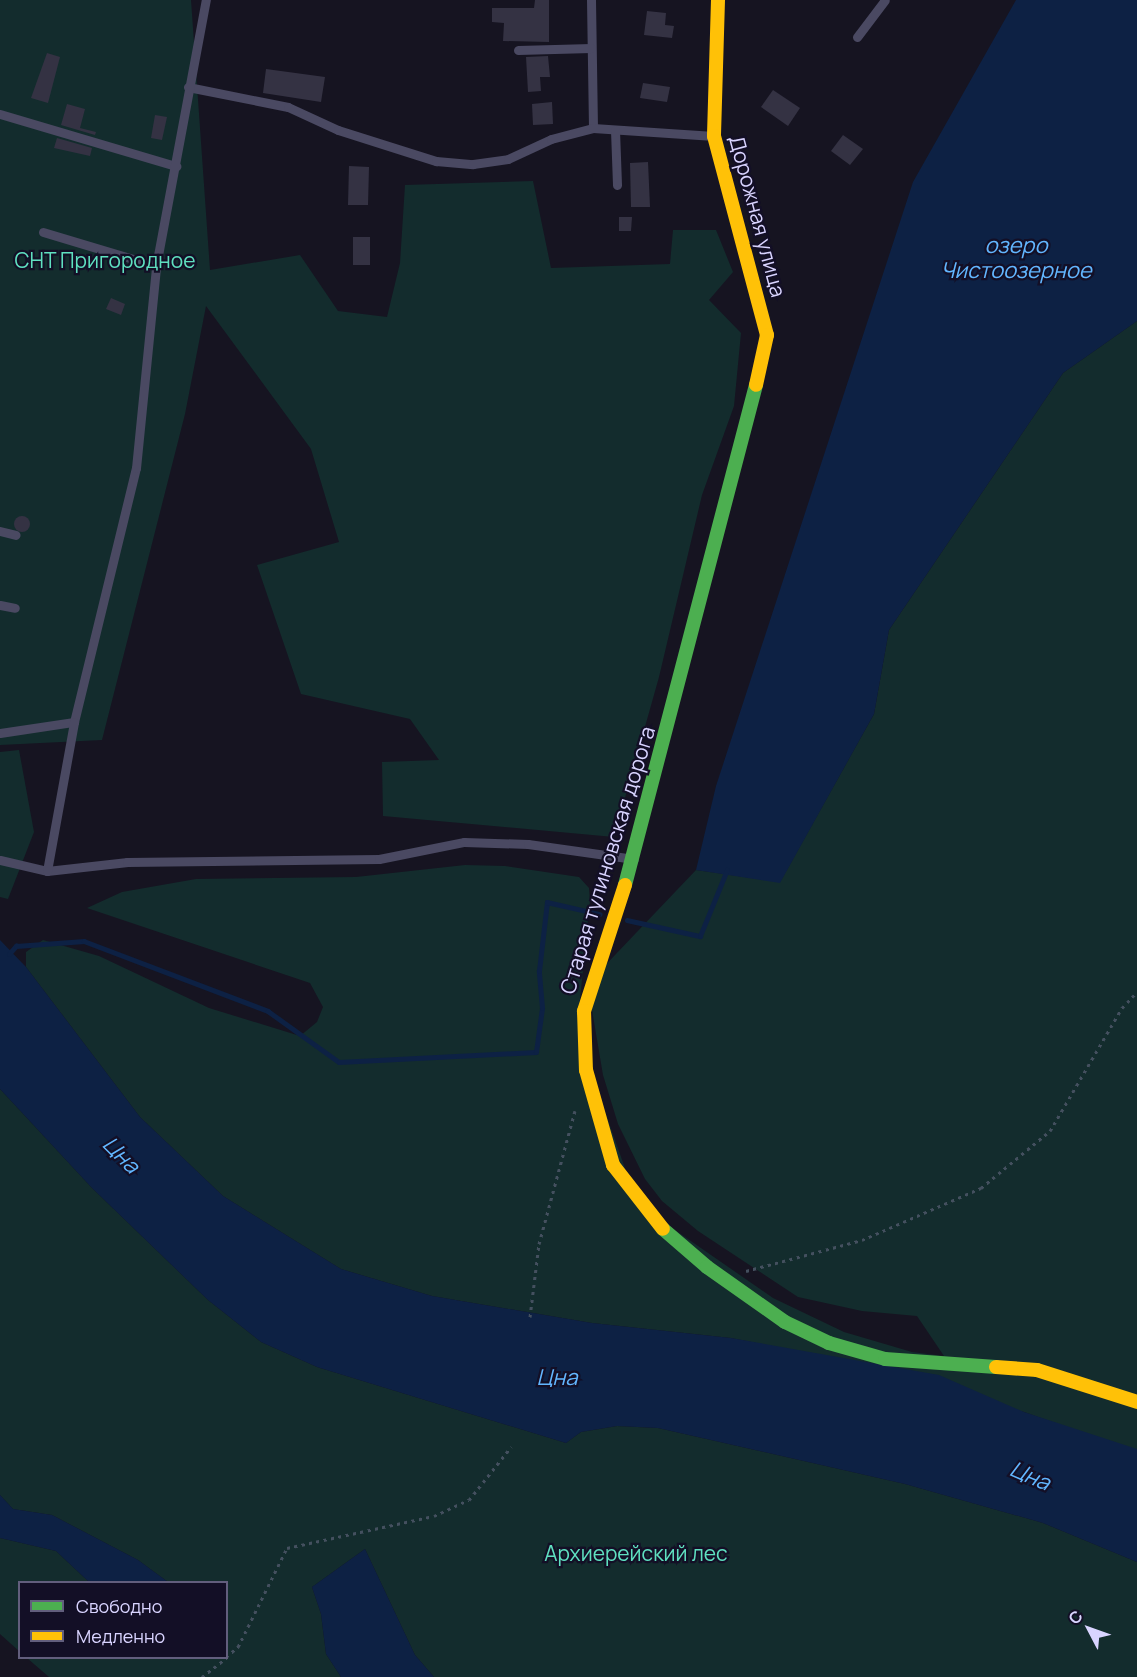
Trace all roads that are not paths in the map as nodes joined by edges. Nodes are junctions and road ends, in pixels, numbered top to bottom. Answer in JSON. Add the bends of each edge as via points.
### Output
{"nodes":[{"id":1,"x":206,"y":0,"type":"edge"},
{"id":2,"x":591,"y":0,"type":"edge"},
{"id":3,"x":718,"y":0,"type":"edge"},
{"id":4,"x":885,"y":0,"type":"edge"},
{"id":5,"x":857,"y":37,"type":"dead end"},
{"id":6,"x":591,"y":48,"type":"junction"},
{"id":7,"x":518,"y":50,"type":"dead end"},
{"id":8,"x":188,"y":87,"type":"junction"},
{"id":9,"x":0,"y":114,"type":"edge"},
{"id":10,"x":593,"y":128,"type":"junction"},
{"id":11,"x":615,"y":130,"type":"junction"},
{"id":12,"x":714,"y":136,"type":"junction"},
{"id":13,"x":176,"y":166,"type":"junction"},
{"id":14,"x":617,"y":185,"type":"dead end"},
{"id":15,"x":43,"y":232,"type":"dead end"},
{"id":16,"x":156,"y":266,"type":"junction"},
{"id":17,"x":767,"y":335,"type":"joint"},
{"id":18,"x":0,"y":531,"type":"edge"},
{"id":19,"x":15,"y":535,"type":"dead end"},
{"id":20,"x":0,"y":604,"type":"edge"},
{"id":21,"x":15,"y":608,"type":"dead end"},
{"id":22,"x":74,"y":722,"type":"junction"},
{"id":23,"x":0,"y":732,"type":"edge"},
{"id":24,"x":634,"y":859,"type":"junction"},
{"id":25,"x":0,"y":860,"type":"edge"},
{"id":26,"x":47,"y":871,"type":"junction"},
{"id":27,"x":1137,"y":1402,"type":"edge"}],
"edges":[{"from":1,"to":8,"type":"lane"},
{"from":2,"to":6,"type":"lane"},
{"from":3,"to":12,"type":"street","name":"Дорожная улица"},
{"from":4,"to":5,"type":"lane"},
{"from":6,"to":7,"type":"lane"},
{"from":6,"to":10,"type":"lane"},
{"from":8,"to":10,"type":"lane","via":[[288,107],[338,130],[436,161],[473,164],[508,159],[551,139]]},
{"from":8,"to":13,"type":"lane"},
{"from":9,"to":13,"type":"lane"},
{"from":10,"to":11,"type":"lane"},
{"from":11,"to":12,"type":"lane"},
{"from":11,"to":14,"type":"lane"},
{"from":12,"to":17,"type":"street","name":"Дорожная улица"},
{"from":13,"to":16,"type":"lane"},
{"from":15,"to":16,"type":"lane"},
{"from":16,"to":22,"type":"lane","via":[[136,468]]},
{"from":17,"to":24,"type":"street","name":"Старая тулиновская дорога","via":[[744,439]]},
{"from":18,"to":19,"type":"lane"},
{"from":20,"to":21,"type":"lane"},
{"from":22,"to":23,"type":"lane"},
{"from":22,"to":26,"type":"lane"},
{"from":24,"to":26,"type":"lane","via":[[528,844],[464,842],[379,859],[127,862]]},
{"from":24,"to":27,"type":"street","name":"Старая тулиновская дорога","via":[[584,1011],[586,1070],[613,1165],[658,1225],[721,1277],[785,1322],[829,1343],[885,1359],[1037,1370]]},
{"from":25,"to":26,"type":"lane"}]}
